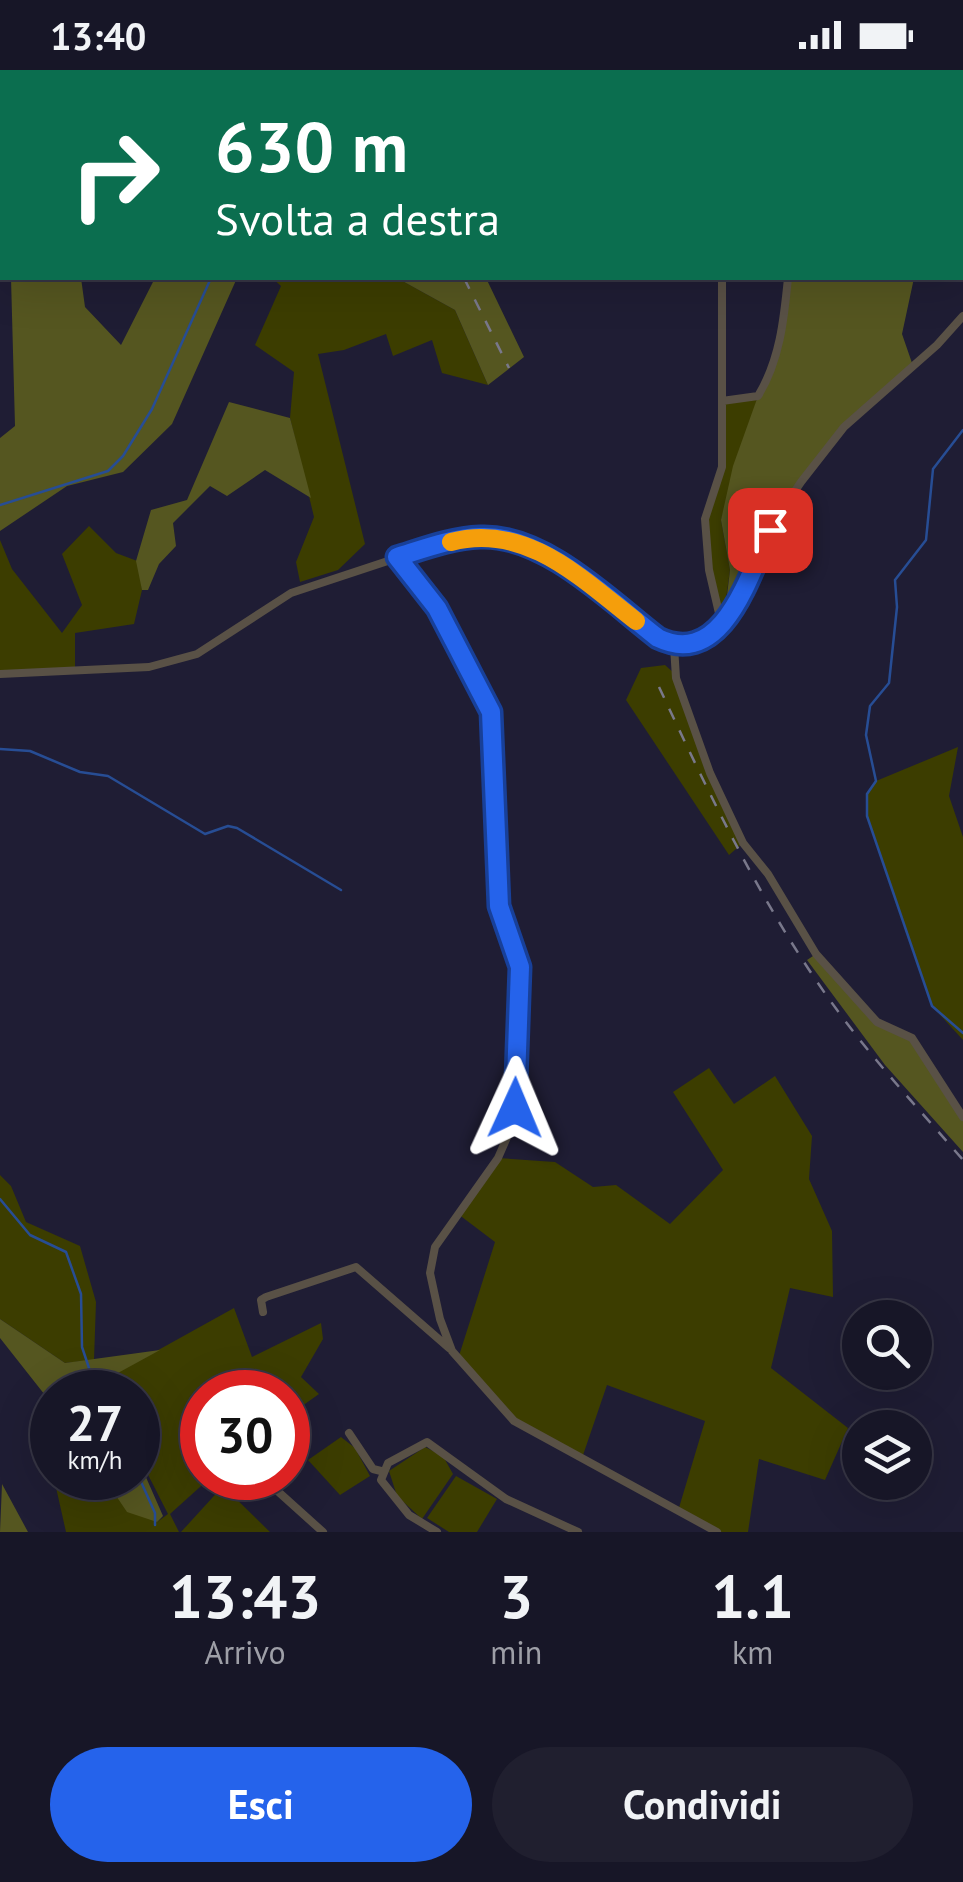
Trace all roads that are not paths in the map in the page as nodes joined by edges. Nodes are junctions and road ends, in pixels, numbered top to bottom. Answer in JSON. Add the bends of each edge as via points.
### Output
{"nodes":[{"id":1,"x":722,"y":280,"type":"edge"},
{"id":2,"x":788,"y":280,"type":"edge"},
{"id":3,"x":963,"y":316,"type":"edge"},
{"id":4,"x":722,"y":401,"type":"junction"},
{"id":5,"x":397,"y":557,"type":"junction"},
{"id":6,"x":722,"y":626,"type":"junction"},
{"id":7,"x":674,"y":646,"type":"junction"},
{"id":8,"x":0,"y":674,"type":"edge"},
{"id":9,"x":963,"y":1117,"type":"edge"},
{"id":10,"x":262,"y":1312,"type":"dead end"},
{"id":11,"x":452,"y":1351,"type":"junction"},
{"id":12,"x":349,"y":1433,"type":"dead end"},
{"id":13,"x":381,"y":1471,"type":"junction"},
{"id":14,"x":287,"y":1500,"type":"edge"},
{"id":15,"x":322,"y":1532,"type":"edge"},
{"id":16,"x":437,"y":1532,"type":"edge"},
{"id":17,"x":578,"y":1532,"type":"edge"},
{"id":18,"x":717,"y":1532,"type":"edge"}],
"edges":[{"from":1,"to":4,"type":"street"},
{"from":2,"to":4,"type":"street","via":[[769,377],[758,396]]},
{"from":3,"to":6,"type":"street","via":[[844,427],[801,482]]},
{"from":4,"to":6,"type":"street","via":[[722,468],[705,519]]},
{"from":5,"to":7,"type":"street","via":[[470,538],[514,541],[549,554]]},
{"from":5,"to":8,"type":"street","via":[[291,594],[197,654],[149,667]]},
{"from":5,"to":11,"type":"street","via":[[437,608],[491,712],[499,906],[520,967],[512,1126],[431,1260]]},
{"from":6,"to":7,"type":"street","via":[[695,646]]},
{"from":7,"to":9,"type":"street","via":[[676,678],[743,843],[816,954],[877,1022],[912,1038]]},
{"from":10,"to":11,"type":"street","via":[[266,1296],[356,1267]]},
{"from":11,"to":18,"type":"street","via":[[514,1421]]},
{"from":12,"to":13,"type":"street"},
{"from":13,"to":16,"type":"street","via":[[392,1499]]},
{"from":13,"to":17,"type":"street","via":[[417,1444],[434,1444],[506,1499]]},
{"from":14,"to":15,"type":"street"}]}
